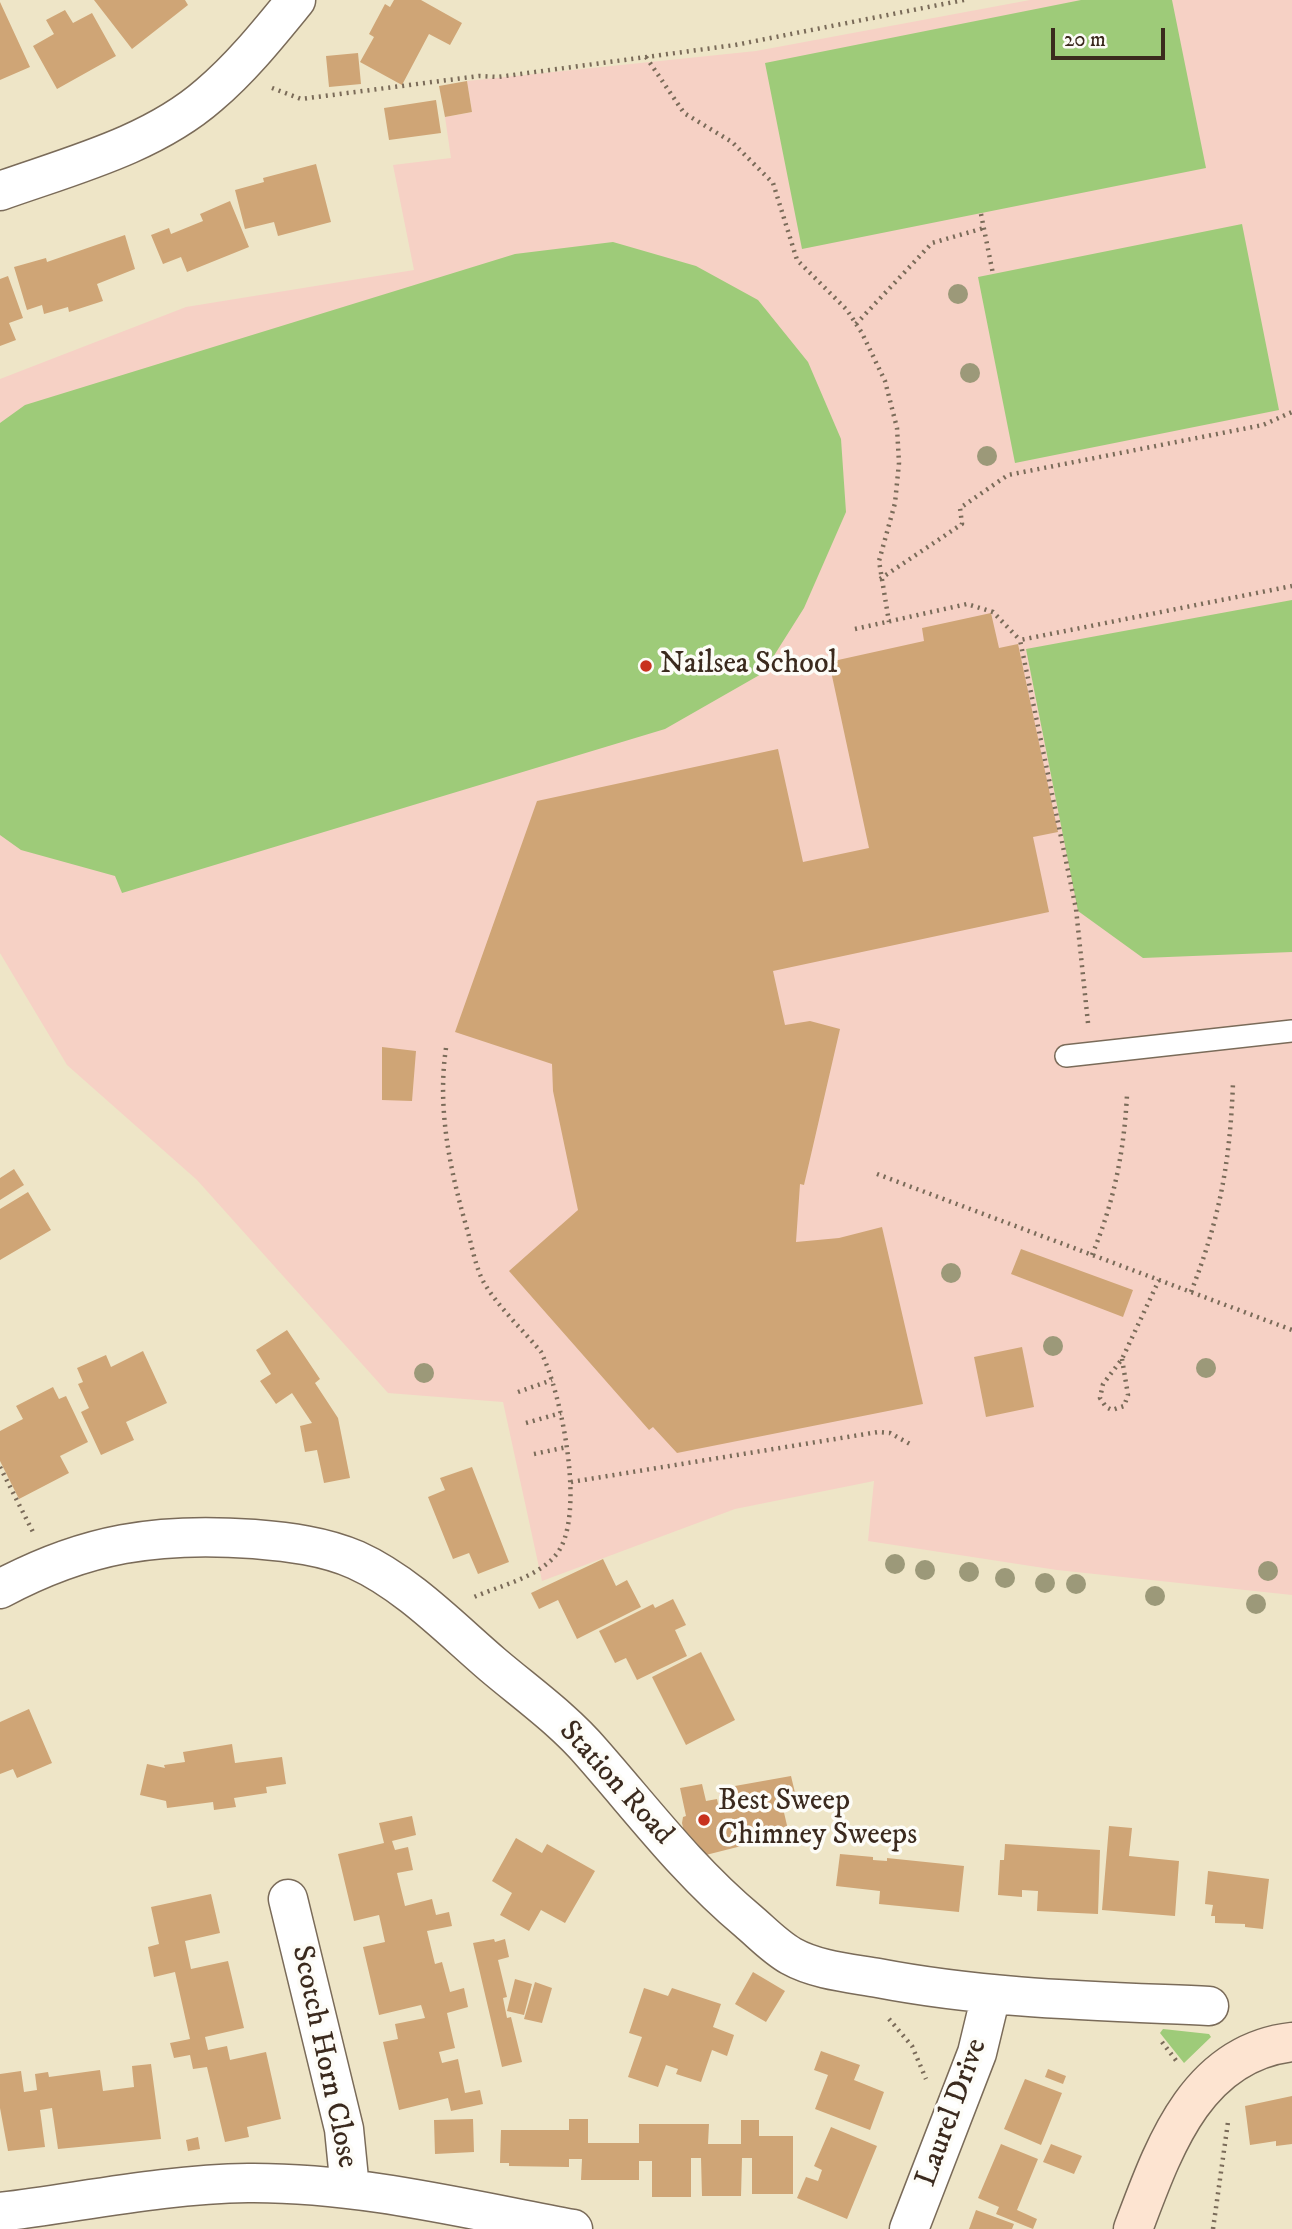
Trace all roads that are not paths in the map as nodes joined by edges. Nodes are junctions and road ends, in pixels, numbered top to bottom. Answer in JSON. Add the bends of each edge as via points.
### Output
{"nodes":[{"id":1,"x":296,"y":0,"type":"edge"},
{"id":2,"x":0,"y":191,"type":"edge"},
{"id":3,"x":1292,"y":1031,"type":"edge"},
{"id":4,"x":1066,"y":1056,"type":"dead end"},
{"id":5,"x":0,"y":1589,"type":"edge"},
{"id":6,"x":283,"y":1919,"type":"dead end"},
{"id":7,"x":991,"y":1995,"type":"junction"},
{"id":8,"x":1209,"y":2006,"type":"dead end"},
{"id":9,"x":1292,"y":2042,"type":"edge"},
{"id":10,"x":349,"y":2189,"type":"junction"},
{"id":11,"x":0,"y":2212,"type":"edge"},
{"id":12,"x":573,"y":2229,"type":"edge"},
{"id":13,"x":909,"y":2229,"type":"edge"},
{"id":14,"x":1133,"y":2229,"type":"edge"}],
"edges":[{"from":1,"to":2,"type":"street","via":[[232,73],[191,109],[90,159]]},
{"from":3,"to":4,"type":"lane"},
{"from":5,"to":7,"type":"street","name":"Station Road","via":[[50,1563],[156,1537],[272,1540],[317,1547],[357,1561],[433,1614],[575,1735],[673,1849],[785,1953],[839,1971]]},
{"from":6,"to":10,"type":"street","name":"Scotch Horn Close","via":[[344,2129]]},
{"from":7,"to":8,"type":"street","name":"Station Road"},
{"from":7,"to":13,"type":"street","name":"Laurel Drive","via":[[977,2053]]},
{"from":9,"to":14,"type":"street","via":[[1253,2051],[1214,2078],[1171,2137]]},
{"from":10,"to":11,"type":"street","via":[[272,2183],[215,2185]]},
{"from":10,"to":12,"type":"street"}]}
